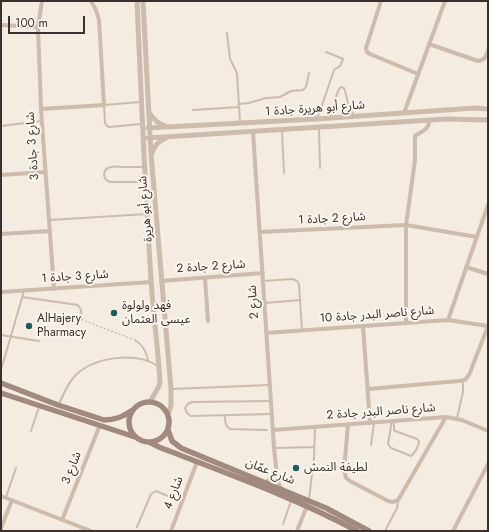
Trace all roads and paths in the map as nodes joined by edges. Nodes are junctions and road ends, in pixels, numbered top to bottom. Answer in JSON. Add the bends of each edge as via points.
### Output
{"nodes":[{"id":1,"x":42,"y":1,"type":"edge"},
{"id":2,"x":91,"y":1,"type":"edge"},
{"id":3,"x":137,"y":1,"type":"edge"},
{"id":4,"x":144,"y":1,"type":"edge"},
{"id":5,"x":382,"y":1,"type":"edge"},
{"id":6,"x":445,"y":1,"type":"edge"},
{"id":7,"x":1,"y":25,"type":"edge"},
{"id":8,"x":38,"y":27,"type":"junction"},
{"id":9,"x":227,"y":33,"type":"dead end"},
{"id":10,"x":429,"y":44,"type":"junction"},
{"id":11,"x":488,"y":50,"type":"edge"},
{"id":12,"x":326,"y":52,"type":"dead end"},
{"id":13,"x":309,"y":73,"type":"dead end"},
{"id":14,"x":418,"y":74,"type":"junction"},
{"id":15,"x":141,"y":102,"type":"junction"},
{"id":16,"x":104,"y":105,"type":"junction"},
{"id":17,"x":239,"y":105,"type":"junction"},
{"id":18,"x":41,"y":109,"type":"junction"},
{"id":19,"x":193,"y":110,"type":"dead end"},
{"id":20,"x":488,"y":110,"type":"edge"},
{"id":21,"x":149,"y":112,"type":"junction"},
{"id":22,"x":404,"y":113,"type":"junction"},
{"id":23,"x":354,"y":116,"type":"junction"},
{"id":24,"x":328,"y":118,"type":"junction"},
{"id":25,"x":316,"y":119,"type":"junction"},
{"id":26,"x":429,"y":120,"type":"junction"},
{"id":27,"x":488,"y":120,"type":"edge"},
{"id":28,"x":42,"y":121,"type":"junction"},
{"id":29,"x":240,"y":124,"type":"junction"},
{"id":30,"x":1,"y":126,"type":"edge"},
{"id":31,"x":142,"y":126,"type":"junction"},
{"id":32,"x":319,"y":127,"type":"junction"},
{"id":33,"x":150,"y":128,"type":"junction"},
{"id":34,"x":170,"y":128,"type":"junction"},
{"id":35,"x":282,"y":130,"type":"junction"},
{"id":36,"x":253,"y":132,"type":"junction"},
{"id":37,"x":168,"y":137,"type":"junction"},
{"id":38,"x":143,"y":138,"type":"junction"},
{"id":39,"x":150,"y":138,"type":"junction"},
{"id":40,"x":151,"y":154,"type":"junction"},
{"id":41,"x":145,"y":167,"type":"junction"},
{"id":42,"x":320,"y":168,"type":"dead end"},
{"id":43,"x":45,"y":172,"type":"junction"},
{"id":44,"x":284,"y":173,"type":"dead end"},
{"id":45,"x":1,"y":175,"type":"edge"},
{"id":46,"x":145,"y":182,"type":"junction"},
{"id":47,"x":488,"y":205,"type":"edge"},
{"id":48,"x":147,"y":214,"type":"junction"},
{"id":49,"x":48,"y":220,"type":"junction"},
{"id":50,"x":406,"y":225,"type":"junction"},
{"id":51,"x":50,"y":231,"type":"junction"},
{"id":52,"x":260,"y":232,"type":"junction"},
{"id":53,"x":1,"y":234,"type":"edge"},
{"id":54,"x":477,"y":237,"type":"junction"},
{"id":55,"x":466,"y":267,"type":"junction"},
{"id":56,"x":263,"y":273,"type":"junction"},
{"id":57,"x":488,"y":274,"type":"edge"},
{"id":58,"x":205,"y":278,"type":"junction"},
{"id":59,"x":263,"y":280,"type":"junction"},
{"id":60,"x":161,"y":281,"type":"junction"},
{"id":61,"x":151,"y":282,"type":"junction"},
{"id":62,"x":54,"y":289,"type":"junction"},
{"id":63,"x":24,"y":291,"type":"junction"},
{"id":64,"x":1,"y":292,"type":"edge"},
{"id":65,"x":22,"y":297,"type":"junction"},
{"id":66,"x":300,"y":300,"type":"junction"},
{"id":67,"x":264,"y":303,"type":"junction"},
{"id":68,"x":82,"y":320,"type":"joint"},
{"id":69,"x":208,"y":320,"type":"dead end"},
{"id":70,"x":448,"y":320,"type":"junction"},
{"id":71,"x":406,"y":323,"type":"junction"},
{"id":72,"x":1,"y":325,"type":"edge"},
{"id":73,"x":363,"y":326,"type":"junction"},
{"id":74,"x":488,"y":326,"type":"edge"},
{"id":75,"x":302,"y":330,"type":"junction"},
{"id":76,"x":266,"y":333,"type":"junction"},
{"id":77,"x":1,"y":334,"type":"edge"},
{"id":78,"x":11,"y":336,"type":"junction"},
{"id":79,"x":135,"y":340,"type":"joint"},
{"id":80,"x":39,"y":341,"type":"dead end"},
{"id":81,"x":148,"y":361,"type":"junction"},
{"id":82,"x":159,"y":367,"type":"junction"},
{"id":83,"x":1,"y":370,"type":"edge"},
{"id":84,"x":463,"y":380,"type":"junction"},
{"id":85,"x":1,"y":383,"type":"edge"},
{"id":86,"x":270,"y":385,"type":"junction"},
{"id":87,"x":171,"y":389,"type":"junction"},
{"id":88,"x":368,"y":389,"type":"junction"},
{"id":89,"x":1,"y":394,"type":"edge"},
{"id":90,"x":271,"y":401,"type":"junction"},
{"id":91,"x":150,"y":402,"type":"junction"},
{"id":92,"x":40,"y":405,"type":"junction"},
{"id":93,"x":58,"y":405,"type":"junction"},
{"id":94,"x":132,"y":412,"type":"junction"},
{"id":95,"x":168,"y":414,"type":"junction"},
{"id":96,"x":272,"y":414,"type":"junction"},
{"id":97,"x":225,"y":416,"type":"junction"},
{"id":98,"x":446,"y":418,"type":"junction"},
{"id":99,"x":457,"y":418,"type":"junction"},
{"id":100,"x":393,"y":421,"type":"junction"},
{"id":101,"x":372,"y":423,"type":"junction"},
{"id":102,"x":348,"y":424,"type":"junction"},
{"id":103,"x":100,"y":425,"type":"junction"},
{"id":104,"x":315,"y":427,"type":"junction"},
{"id":105,"x":168,"y":430,"type":"junction"},
{"id":106,"x":268,"y":430,"type":"dead end"},
{"id":107,"x":273,"y":430,"type":"junction"},
{"id":108,"x":31,"y":431,"type":"dead end"},
{"id":109,"x":488,"y":431,"type":"edge"},
{"id":110,"x":135,"y":437,"type":"junction"},
{"id":111,"x":149,"y":442,"type":"junction"},
{"id":112,"x":371,"y":446,"type":"dead end"},
{"id":113,"x":314,"y":447,"type":"junction"},
{"id":114,"x":274,"y":448,"type":"junction"},
{"id":115,"x":197,"y":462,"type":"junction"},
{"id":116,"x":488,"y":464,"type":"edge"},
{"id":117,"x":16,"y":468,"type":"dead end"},
{"id":118,"x":276,"y":471,"type":"junction"},
{"id":119,"x":266,"y":482,"type":"junction"},
{"id":120,"x":280,"y":488,"type":"junction"},
{"id":121,"x":3,"y":497,"type":"edge"},
{"id":122,"x":292,"y":499,"type":"junction"},
{"id":123,"x":12,"y":500,"type":"junction"},
{"id":124,"x":398,"y":500,"type":"junction"},
{"id":125,"x":182,"y":502,"type":"junction"},
{"id":126,"x":308,"y":503,"type":"junction"},
{"id":127,"x":62,"y":520,"type":"junction"},
{"id":128,"x":283,"y":524,"type":"dead end"},
{"id":129,"x":137,"y":527,"type":"dead end"},
{"id":130,"x":1,"y":528,"type":"edge"},
{"id":131,"x":91,"y":531,"type":"edge"},
{"id":132,"x":171,"y":531,"type":"edge"},
{"id":133,"x":297,"y":531,"type":"edge"},
{"id":134,"x":356,"y":531,"type":"edge"},
{"id":135,"x":369,"y":531,"type":"edge"},
{"id":136,"x":385,"y":531,"type":"edge"},
{"id":137,"x":453,"y":531,"type":"edge"}],
"edges":[{"from":1,"to":8,"type":"street","name":"شارع 3 جادة 3"},
{"from":2,"to":16,"type":"street","via":[[99,20]]},
{"from":3,"to":15,"type":"street","name":"شارع أبو هريرة"},
{"from":4,"to":21,"type":"street","name":"شارع أبو هريرة"},
{"from":5,"to":14,"type":"street","via":[[366,48],[367,52]]},
{"from":6,"to":10,"type":"street"},
{"from":7,"to":8,"type":"street"},
{"from":8,"to":18,"type":"street","name":"شارع 3 جادة 3"},
{"from":9,"to":17,"type":"lane","via":[[230,59],[236,73]]},
{"from":10,"to":11,"type":"street","via":[[478,61],[485,59]]},
{"from":10,"to":14,"type":"street"},
{"from":12,"to":25,"type":"lane","via":[[343,60],[334,70]]},
{"from":13,"to":17,"type":"lane","via":[[303,90],[291,90],[280,97]]},
{"from":14,"to":22,"type":"street"},
{"from":15,"to":16,"type":"lane"},
{"from":15,"to":31,"type":"street","name":"شارع أبو هريرة"},
{"from":16,"to":18,"type":"street"},
{"from":16,"to":31,"type":"lane","via":[[106,126]]},
{"from":17,"to":19,"type":"lane"},
{"from":17,"to":29,"type":"lane"},
{"from":18,"to":28,"type":"street","name":"شارع 3 جادة 3"},
{"from":20,"to":22,"type":"street","name":"شارع أبو هريرة جادة 1","via":[[475,108]]},
{"from":21,"to":33,"type":"street","name":"شارع أبو هريرة"},
{"from":21,"to":34,"type":"street","via":[[159,123]]},
{"from":22,"to":23,"type":"street","name":"شارع أبو هريرة جادة 1"},
{"from":23,"to":24,"type":"street","name":"شارع أبو هريرة جادة 1"},
{"from":23,"to":24,"type":"lane","via":[[347,104],[344,88],[341,87]]},
{"from":24,"to":25,"type":"street","name":"شارع أبو هريرة جادة 1"},
{"from":25,"to":29,"type":"street","name":"شارع أبو هريرة جادة 1"},
{"from":26,"to":27,"type":"street","name":"شارع أبو هريرة جادة 1"},
{"from":26,"to":32,"type":"street","name":"شارع أبو هريرة جادة 1"},
{"from":26,"to":50,"type":"street","via":[[427,128],[415,136],[415,160]]},
{"from":28,"to":30,"type":"lane"},
{"from":28,"to":43,"type":"street","name":"شارع 3 جادة 3"},
{"from":29,"to":34,"type":"street","name":"شارع أبو هريرة جادة 1"},
{"from":31,"to":33,"type":"street","name":"شارع أبو هريرة جادة 1"},
{"from":31,"to":38,"type":"street","name":"شارع أبو هريرة"},
{"from":32,"to":35,"type":"street","name":"شارع أبو هريرة جادة 1"},
{"from":32,"to":42,"type":"lane"},
{"from":33,"to":34,"type":"street","name":"شارع أبو هريرة جادة 1"},
{"from":33,"to":39,"type":"street","name":"شارع أبو هريرة"},
{"from":35,"to":36,"type":"street","name":"شارع أبو هريرة جادة 1"},
{"from":35,"to":44,"type":"lane"},
{"from":36,"to":37,"type":"street","name":"شارع أبو هريرة جادة 1"},
{"from":36,"to":52,"type":"street","name":"شارع 2"},
{"from":37,"to":39,"type":"street","name":"شارع أبو هريرة جادة 1"},
{"from":37,"to":40,"type":"street","via":[[156,145]]},
{"from":38,"to":39,"type":"street","name":"شارع أبو هريرة جادة 1"},
{"from":38,"to":41,"type":"street","name":"شارع أبو هريرة"},
{"from":39,"to":40,"type":"street","name":"شارع أبو هريرة"},
{"from":40,"to":60,"type":"street","name":"شارع أبو هريرة"},
{"from":41,"to":46,"type":"street","name":"شارع أبو هريرة"},
{"from":41,"to":46,"type":"lane","via":[[111,167],[104,173],[105,180],[110,182]]},
{"from":43,"to":45,"type":"street"},
{"from":43,"to":49,"type":"street","name":"شارع 3 جادة 3"},
{"from":46,"to":48,"type":"street","name":"شارع أبو هريرة"},
{"from":47,"to":54,"type":"street"},
{"from":48,"to":49,"type":"lane"},
{"from":48,"to":61,"type":"street","name":"شارع أبو هريرة"},
{"from":49,"to":51,"type":"street","name":"شارع 3 جادة 3"},
{"from":50,"to":52,"type":"street","name":"شارع 2 جادة 1"},
{"from":50,"to":54,"type":"street","name":"شارع 2 جادة 1"},
{"from":50,"to":71,"type":"street"},
{"from":51,"to":53,"type":"street"},
{"from":51,"to":62,"type":"street","name":"شارع 3 جادة 3"},
{"from":52,"to":56,"type":"street","name":"شارع 2"},
{"from":54,"to":55,"type":"street"},
{"from":55,"to":57,"type":"street"},
{"from":55,"to":70,"type":"street"},
{"from":56,"to":58,"type":"street","name":"شارع 2 جادة 2"},
{"from":56,"to":59,"type":"street","name":"شارع 2"},
{"from":58,"to":60,"type":"street","name":"شارع 2 جادة 2"},
{"from":58,"to":69,"type":"street"},
{"from":59,"to":66,"type":"lane","via":[[296,280],[299,284]]},
{"from":59,"to":67,"type":"street","name":"شارع 2"},
{"from":60,"to":87,"type":"street","name":"شارع أبو هريرة"},
{"from":61,"to":62,"type":"street","name":"شارع 3 جادة 1"},
{"from":61,"to":82,"type":"street","name":"شارع أبو هريرة"},
{"from":62,"to":63,"type":"street","name":"شارع 3 جادة 1"},
{"from":63,"to":64,"type":"street","name":"شارع 3 جادة 1"},
{"from":63,"to":65,"type":"lane"},
{"from":65,"to":68,"type":"lane","via":[[78,305]]},
{"from":65,"to":78,"type":"lane"},
{"from":66,"to":67,"type":"lane"},
{"from":66,"to":75,"type":"lane"},
{"from":67,"to":76,"type":"street","name":"شارع 2"},
{"from":68,"to":79,"type":"path"},
{"from":70,"to":71,"type":"street","name":"شارع ناصر البدر جادة 10"},
{"from":70,"to":74,"type":"street","name":"شارع ناصر البدر جادة 10"},
{"from":71,"to":73,"type":"street","name":"شارع ناصر البدر جادة 10"},
{"from":72,"to":77,"type":"lane"},
{"from":73,"to":75,"type":"street","name":"شارع ناصر البدر جادة 10"},
{"from":73,"to":88,"type":"street"},
{"from":74,"to":84,"type":"street","via":[[469,374]]},
{"from":75,"to":76,"type":"street","name":"شارع ناصر البدر جادة 10"},
{"from":76,"to":86,"type":"street","name":"شارع 2"},
{"from":77,"to":78,"type":"lane"},
{"from":78,"to":80,"type":"lane"},
{"from":78,"to":83,"type":"lane"},
{"from":79,"to":81,"type":"lane","via":[[144,349]]},
{"from":81,"to":82,"type":"lane"},
{"from":81,"to":93,"type":"lane","via":[[120,358],[98,362],[73,378]]},
{"from":82,"to":91,"type":"street","name":"شارع أبو هريرة","via":[[159,386]]},
{"from":84,"to":88,"type":"street"},
{"from":84,"to":99,"type":"lane"},
{"from":85,"to":93,"type":"main road"},
{"from":86,"to":87,"type":"lane"},
{"from":86,"to":90,"type":"street","name":"شارع 2"},
{"from":87,"to":95,"type":"street","name":"شارع أبو هريرة","via":[[171,406]]},
{"from":88,"to":101,"type":"street"},
{"from":89,"to":92,"type":"main road"},
{"from":90,"to":96,"type":"street","name":"شارع 2"},
{"from":90,"to":97,"type":"lane","via":[[192,402],[185,408],[191,416]]},
{"from":91,"to":94,"type":"main road","via":[[138,405]]},
{"from":91,"to":95,"type":"main road","via":[[159,404]]},
{"from":92,"to":103,"type":"main road"},
{"from":92,"to":108,"type":"lane"},
{"from":93,"to":94,"type":"main road","via":[[104,420],[120,418]]},
{"from":94,"to":110,"type":"main road","via":[[129,425]]},
{"from":95,"to":105,"type":"main road"},
{"from":96,"to":97,"type":"lane"},
{"from":96,"to":107,"type":"street","name":"شارع 2"},
{"from":97,"to":106,"type":"lane","via":[[225,424],[230,429]]},
{"from":98,"to":99,"type":"street","name":"شارع ناصر البدر جادة 2"},
{"from":98,"to":100,"type":"street","name":"شارع ناصر البدر جادة 2"},
{"from":98,"to":124,"type":"street"},
{"from":99,"to":109,"type":"street","name":"شارع ناصر البدر جادة 2"},
{"from":100,"to":100,"type":"lane","via":[[389,446],[411,456],[419,441],[395,431]]},
{"from":100,"to":101,"type":"street","name":"شارع ناصر البدر جادة 2"},
{"from":101,"to":102,"type":"street","name":"شارع ناصر البدر جادة 2"},
{"from":101,"to":112,"type":"lane"},
{"from":102,"to":104,"type":"street","name":"شارع ناصر البدر جادة 2"},
{"from":102,"to":124,"type":"street","via":[[344,470],[346,478],[388,501]]},
{"from":103,"to":110,"type":"main road"},
{"from":103,"to":127,"type":"street","name":"شارع 3"},
{"from":104,"to":107,"type":"street","name":"شارع ناصر البدر جادة 2"},
{"from":104,"to":113,"type":"lane"},
{"from":105,"to":111,"type":"main road","via":[[158,440]]},
{"from":105,"to":119,"type":"main road","name":"شارع عمّان","via":[[172,441],[181,448]]},
{"from":107,"to":114,"type":"street","name":"شارع 2"},
{"from":110,"to":111,"type":"main road"},
{"from":111,"to":115,"type":"main road","name":"شارع عمّان"},
{"from":113,"to":114,"type":"lane"},
{"from":113,"to":126,"type":"lane"},
{"from":114,"to":118,"type":"street","name":"شارع 2"},
{"from":115,"to":122,"type":"main road","name":"شارع عمّان"},
{"from":115,"to":125,"type":"street","name":"شارع 4"},
{"from":116,"to":137,"type":"street"},
{"from":117,"to":121,"type":"lane"},
{"from":118,"to":119,"type":"street"},
{"from":118,"to":120,"type":"street","name":"شارع 2"},
{"from":119,"to":120,"type":"main road","name":"شارع عمّان"},
{"from":120,"to":126,"type":"main road","name":"شارع عمّان"},
{"from":121,"to":123,"type":"street"},
{"from":122,"to":126,"type":"main road","name":"شارع عمّان"},
{"from":122,"to":128,"type":"lane"},
{"from":123,"to":127,"type":"street"},
{"from":123,"to":130,"type":"street"},
{"from":124,"to":136,"type":"lane","via":[[397,508]]},
{"from":125,"to":129,"type":"lane","via":[[153,492]]},
{"from":125,"to":132,"type":"street","name":"شارع 4"},
{"from":126,"to":133,"type":"street"},
{"from":126,"to":134,"type":"main road","name":"شارع عمّان"},
{"from":126,"to":135,"type":"main road","name":"شارع عمّان","via":[[326,508]]},
{"from":127,"to":131,"type":"street"}]}
